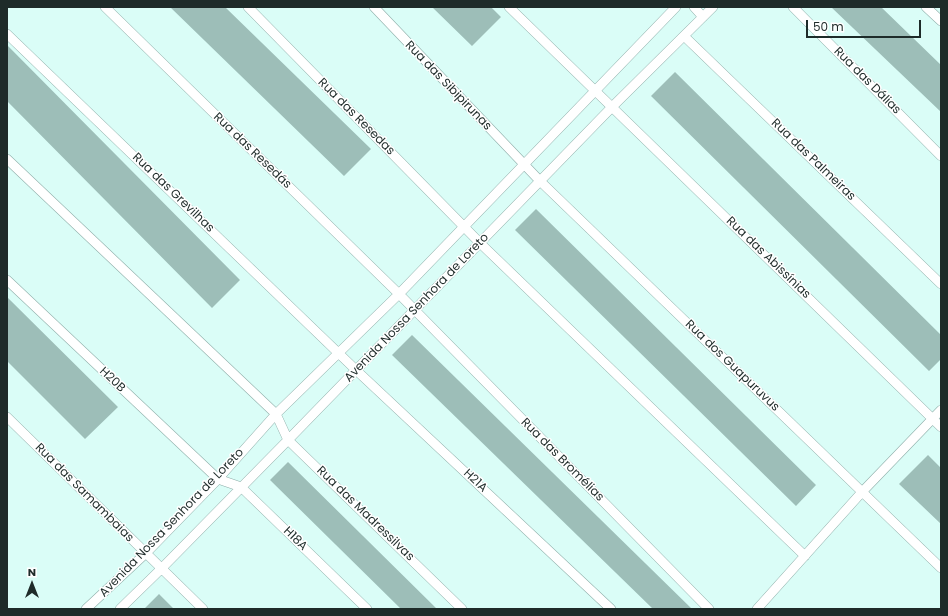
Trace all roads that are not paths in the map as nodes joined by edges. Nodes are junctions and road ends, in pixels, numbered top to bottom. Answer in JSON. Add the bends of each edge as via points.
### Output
{"nodes":[{"id":1,"x":105,"y":7,"type":"edge"},
{"id":2,"x":248,"y":7,"type":"edge"},
{"id":3,"x":374,"y":7,"type":"edge"},
{"id":4,"x":509,"y":7,"type":"edge"},
{"id":5,"x":676,"y":7,"type":"edge"},
{"id":6,"x":694,"y":7,"type":"edge"},
{"id":7,"x":713,"y":7,"type":"edge"},
{"id":8,"x":793,"y":7,"type":"edge"},
{"id":9,"x":926,"y":7,"type":"edge"},
{"id":10,"x":703,"y":17,"type":"junction"},
{"id":11,"x":941,"y":21,"type":"edge"},
{"id":12,"x":7,"y":34,"type":"edge"},
{"id":13,"x":684,"y":36,"type":"junction"},
{"id":14,"x":594,"y":90,"type":"junction"},
{"id":15,"x":612,"y":107,"type":"junction"},
{"id":16,"x":941,"y":156,"type":"edge"},
{"id":17,"x":7,"y":159,"type":"edge"},
{"id":18,"x":523,"y":164,"type":"junction"},
{"id":19,"x":540,"y":181,"type":"junction"},
{"id":20,"x":464,"y":227,"type":"junction"},
{"id":21,"x":480,"y":243,"type":"junction"},
{"id":22,"x":7,"y":280,"type":"edge"},
{"id":23,"x":941,"y":284,"type":"edge"},
{"id":24,"x":399,"y":294,"type":"junction"},
{"id":25,"x":415,"y":310,"type":"junction"},
{"id":26,"x":339,"y":352,"type":"junction"},
{"id":27,"x":356,"y":370,"type":"junction"},
{"id":28,"x":941,"y":410,"type":"edge"},
{"id":29,"x":276,"y":414,"type":"junction"},
{"id":30,"x":7,"y":417,"type":"edge"},
{"id":31,"x":932,"y":418,"type":"junction"},
{"id":32,"x":941,"y":427,"type":"edge"},
{"id":33,"x":288,"y":440,"type":"junction"},
{"id":34,"x":218,"y":479,"type":"junction"},
{"id":35,"x":241,"y":487,"type":"junction"},
{"id":36,"x":862,"y":492,"type":"junction"},
{"id":37,"x":146,"y":553,"type":"junction"},
{"id":38,"x":805,"y":556,"type":"junction"},
{"id":39,"x":941,"y":568,"type":"edge"},
{"id":40,"x":161,"y":569,"type":"junction"},
{"id":41,"x":86,"y":609,"type":"edge"},
{"id":42,"x":120,"y":609,"type":"edge"},
{"id":43,"x":203,"y":609,"type":"edge"},
{"id":44,"x":367,"y":609,"type":"edge"},
{"id":45,"x":462,"y":609,"type":"edge"},
{"id":46,"x":611,"y":609,"type":"edge"},
{"id":47,"x":709,"y":609,"type":"edge"},
{"id":48,"x":757,"y":609,"type":"edge"}],
"edges":[{"from":1,"to":24,"type":"lane","name":"Rua das Resedás"},
{"from":2,"to":20,"type":"lane","name":"Rua das Resedas"},
{"from":3,"to":18,"type":"lane","name":"Rua das Sibipirunas"},
{"from":4,"to":14,"type":"lane","name":"Rua das Abissínias"},
{"from":5,"to":14,"type":"lane","name":"Avenida Nossa Senhora de Loreto"},
{"from":6,"to":10,"type":"lane"},
{"from":7,"to":10,"type":"lane","name":"Avenida Nossa Senhora de Loreto"},
{"from":8,"to":16,"type":"lane","name":"Rua das Dálias"},
{"from":9,"to":11,"type":"lane"},
{"from":10,"to":13,"type":"lane","name":"Avenida Nossa Senhora de Loreto"},
{"from":12,"to":26,"type":"lane","name":"Rua das Grevilhas"},
{"from":13,"to":15,"type":"lane","name":"Avenida Nossa Senhora de Loreto"},
{"from":13,"to":23,"type":"lane","name":"Rua das Palmeiras"},
{"from":14,"to":15,"type":"lane","name":"Rua das Abissínias"},
{"from":14,"to":18,"type":"lane","name":"Avenida Nossa Senhora de Loreto"},
{"from":15,"to":19,"type":"lane","name":"Avenida Nossa Senhora de Loreto"},
{"from":15,"to":31,"type":"lane","name":"Rua das Abissínias"},
{"from":17,"to":29,"type":"lane"},
{"from":18,"to":19,"type":"lane","name":"Rua dos Guapuruvus"},
{"from":18,"to":20,"type":"lane","name":"Avenida Nossa Senhora de Loreto"},
{"from":19,"to":21,"type":"lane","name":"Avenida Nossa Senhora de Loreto"},
{"from":19,"to":36,"type":"lane","name":"Rua dos Guapuruvus"},
{"from":20,"to":21,"type":"lane","name":"Rua das Resedas"},
{"from":20,"to":24,"type":"lane","name":"Avenida Nossa Senhora de Loreto"},
{"from":21,"to":25,"type":"lane","name":"Avenida Nossa Senhora de Loreto"},
{"from":21,"to":38,"type":"lane","name":"Rua das Resedas"},
{"from":22,"to":34,"type":"lane","name":"H20B"},
{"from":24,"to":25,"type":"lane","name":"Rua das Resedás"},
{"from":24,"to":26,"type":"lane","name":"Avenida Nossa Senhora de Loreto"},
{"from":25,"to":27,"type":"lane","name":"Avenida Nossa Senhora de Loreto"},
{"from":25,"to":47,"type":"lane","name":"Rua das Bromélias"},
{"from":26,"to":27,"type":"lane","name":"H21A"},
{"from":26,"to":29,"type":"lane","name":"Avenida Nossa Senhora de Loreto"},
{"from":27,"to":33,"type":"lane","name":"Avenida Nossa Senhora de Loreto"},
{"from":27,"to":46,"type":"lane","name":"H21A"},
{"from":28,"to":31,"type":"lane"},
{"from":29,"to":33,"type":"lane","name":"Rua das Madressilvas"},
{"from":29,"to":34,"type":"lane","name":"Avenida Nossa Senhora de Loreto"},
{"from":30,"to":37,"type":"lane","name":"Rua das Samambaias"},
{"from":31,"to":32,"type":"lane","name":"Rua das Abissínias"},
{"from":31,"to":36,"type":"lane"},
{"from":33,"to":35,"type":"lane","name":"Avenida Nossa Senhora de Loreto"},
{"from":33,"to":45,"type":"lane","name":"Rua das Madressilvas"},
{"from":34,"to":35,"type":"lane","name":"H18A"},
{"from":34,"to":37,"type":"lane","name":"Avenida Nossa Senhora de Loreto"},
{"from":35,"to":40,"type":"lane","name":"Avenida Nossa Senhora de Loreto"},
{"from":35,"to":44,"type":"lane","name":"H18A"},
{"from":36,"to":38,"type":"lane"},
{"from":36,"to":39,"type":"lane","name":"Rua dos Guapuruvus"},
{"from":37,"to":40,"type":"lane","name":"Rua das Samambaias"},
{"from":37,"to":41,"type":"lane","name":"Avenida Nossa Senhora de Loreto"},
{"from":38,"to":48,"type":"lane"},
{"from":40,"to":42,"type":"lane","name":"Avenida Nossa Senhora de Loreto"},
{"from":40,"to":43,"type":"lane","name":"Rua das Samambaias"}]}
